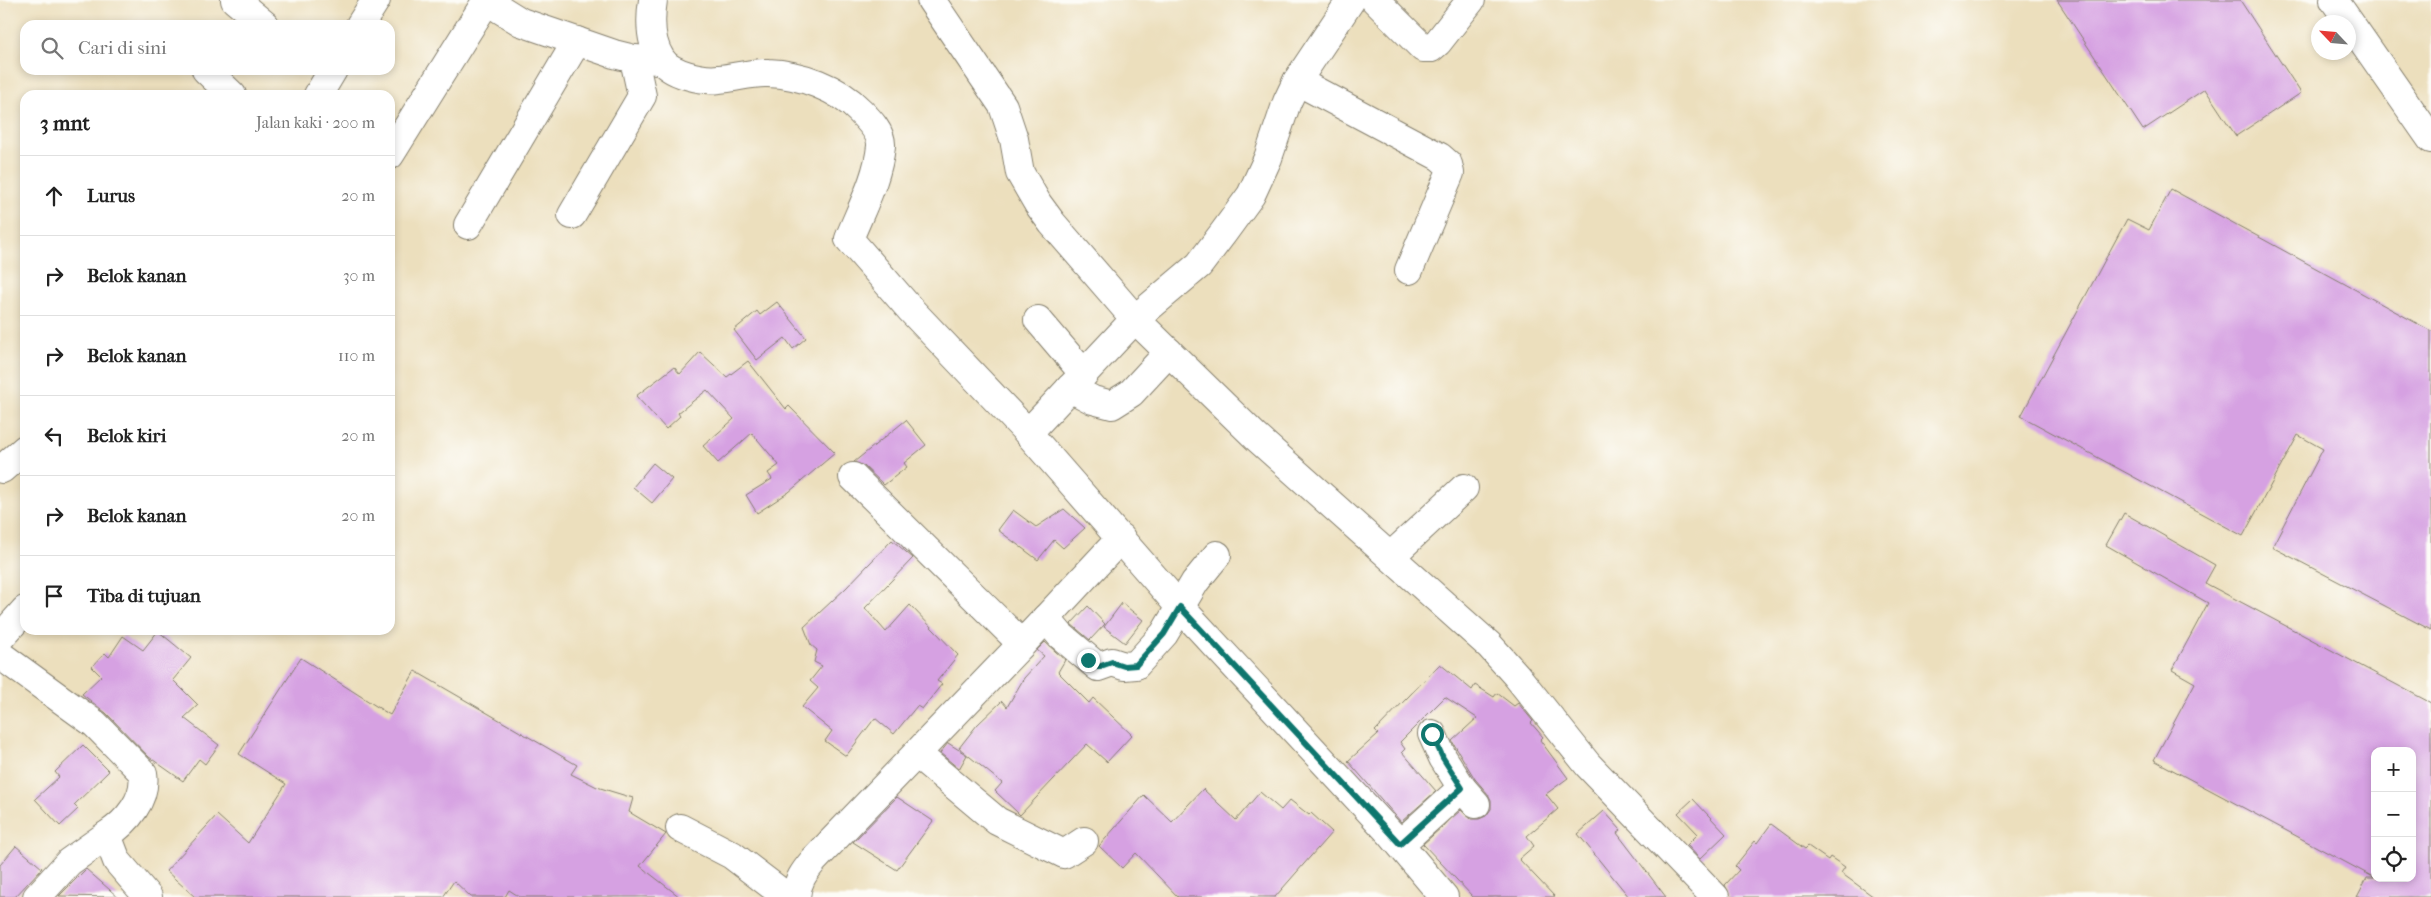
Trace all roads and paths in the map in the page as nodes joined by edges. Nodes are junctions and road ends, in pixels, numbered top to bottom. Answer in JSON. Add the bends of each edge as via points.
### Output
{"nodes":[{"id":1,"x":235,"y":0,"type":"edge"},
{"id":2,"x":376,"y":0,"type":"edge"},
{"id":3,"x":487,"y":0,"type":"edge"},
{"id":4,"x":492,"y":0,"type":"edge"},
{"id":5,"x":652,"y":0,"type":"edge"},
{"id":6,"x":931,"y":0,"type":"edge"},
{"id":7,"x":1350,"y":0,"type":"edge"},
{"id":8,"x":1375,"y":0,"type":"edge"},
{"id":9,"x":1472,"y":0,"type":"edge"},
{"id":10,"x":2334,"y":0,"type":"edge"},
{"id":11,"x":259,"y":20,"type":"edge"},
{"id":12,"x":363,"y":20,"type":"edge"},
{"id":13,"x":577,"y":41,"type":"junction"},
{"id":14,"x":634,"y":59,"type":"junction"},
{"id":15,"x":661,"y":60,"type":"junction"},
{"id":16,"x":211,"y":75,"type":"edge"},
{"id":17,"x":1297,"y":80,"type":"junction"},
{"id":18,"x":227,"y":90,"type":"edge"},
{"id":19,"x":2431,"y":140,"type":"edge"},
{"id":20,"x":395,"y":147,"type":"edge"},
{"id":21,"x":572,"y":215,"type":"dead end"},
{"id":22,"x":468,"y":226,"type":"dead end"},
{"id":23,"x":1408,"y":270,"type":"dead end"},
{"id":24,"x":1135,"y":319,"type":"junction"},
{"id":25,"x":1038,"y":320,"type":"dead end"},
{"id":26,"x":1169,"y":352,"type":"junction"},
{"id":27,"x":1077,"y":381,"type":"junction"},
{"id":28,"x":1028,"y":433,"type":"junction"},
{"id":29,"x":20,"y":454,"type":"edge"},
{"id":30,"x":2,"y":470,"type":"dead end"},
{"id":31,"x":852,"y":477,"type":"dead end"},
{"id":32,"x":1464,"y":488,"type":"dead end"},
{"id":33,"x":1121,"y":538,"type":"junction"},
{"id":34,"x":1217,"y":555,"type":"dead end"},
{"id":35,"x":1391,"y":556,"type":"junction"},
{"id":36,"x":1180,"y":607,"type":"junction"},
{"id":37,"x":20,"y":616,"type":"edge"},
{"id":38,"x":1046,"y":618,"type":"junction"},
{"id":39,"x":0,"y":638,"type":"edge"},
{"id":40,"x":1022,"y":644,"type":"junction"},
{"id":41,"x":0,"y":655,"type":"edge"},
{"id":42,"x":1432,"y":734,"type":"dead end"},
{"id":43,"x":917,"y":754,"type":"junction"},
{"id":44,"x":680,"y":828,"type":"dead end"},
{"id":45,"x":106,"y":835,"type":"junction"},
{"id":46,"x":1084,"y":841,"type":"dead end"},
{"id":47,"x":1400,"y":844,"type":"junction"},
{"id":48,"x":37,"y":897,"type":"edge"},
{"id":49,"x":148,"y":897,"type":"edge"},
{"id":50,"x":787,"y":897,"type":"edge"},
{"id":51,"x":796,"y":897,"type":"edge"},
{"id":52,"x":1444,"y":897,"type":"edge"},
{"id":53,"x":1715,"y":897,"type":"edge"}],
"edges":[{"from":1,"to":11,"type":"street"},
{"from":2,"to":12,"type":"street"},
{"from":3,"to":20,"type":"street"},
{"from":4,"to":13,"type":"street","via":[[521,22]]},
{"from":5,"to":15,"type":"street","via":[[651,32]]},
{"from":6,"to":24,"type":"street","via":[[1003,106],[1014,139],[1020,173],[1038,204]]},
{"from":7,"to":17,"type":"street"},
{"from":8,"to":9,"type":"street","via":[[1423,48],[1431,48]]},
{"from":10,"to":19,"type":"street"},
{"from":13,"to":14,"type":"street"},
{"from":13,"to":22,"type":"street"},
{"from":14,"to":15,"type":"street"},
{"from":14,"to":21,"type":"street","via":[[642,96]]},
{"from":15,"to":28,"type":"street","via":[[699,80],[767,72],[813,83],[849,100],[873,124],[881,144],[874,178],[849,239],[910,309]]},
{"from":16,"to":18,"type":"street"},
{"from":17,"to":23,"type":"street","via":[[1448,164],[1450,173]]},
{"from":17,"to":24,"type":"street","via":[[1251,195],[1199,265]]},
{"from":24,"to":26,"type":"street"},
{"from":24,"to":27,"type":"street"},
{"from":25,"to":27,"type":"street"},
{"from":26,"to":27,"type":"street","via":[[1131,393],[1112,405],[1093,400]]},
{"from":26,"to":35,"type":"street","via":[[1256,437]]},
{"from":27,"to":28,"type":"street"},
{"from":28,"to":33,"type":"street"},
{"from":29,"to":30,"type":"street"},
{"from":31,"to":40,"type":"street"},
{"from":32,"to":35,"type":"street"},
{"from":33,"to":36,"type":"street"},
{"from":33,"to":38,"type":"street"},
{"from":34,"to":36,"type":"street"},
{"from":35,"to":53,"type":"street","via":[[1489,645],[1588,764]]},
{"from":36,"to":38,"type":"street","via":[[1164,634],[1136,665],[1124,666],[1112,662],[1098,667],[1060,635]]},
{"from":36,"to":47,"type":"street"},
{"from":37,"to":39,"type":"street"},
{"from":38,"to":40,"type":"street"},
{"from":40,"to":43,"type":"street"},
{"from":41,"to":45,"type":"street","via":[[95,724],[143,773],[145,784],[141,799],[118,828]]},
{"from":42,"to":47,"type":"street","via":[[1443,758],[1470,796]]},
{"from":43,"to":46,"type":"street","via":[[997,821],[1030,839],[1064,854]]},
{"from":43,"to":51,"type":"street","via":[[802,874]]},
{"from":44,"to":50,"type":"street","via":[[732,855]]},
{"from":45,"to":48,"type":"street","via":[[69,862]]},
{"from":45,"to":49,"type":"street","via":[[117,861]]},
{"from":47,"to":52,"type":"street"}]}
